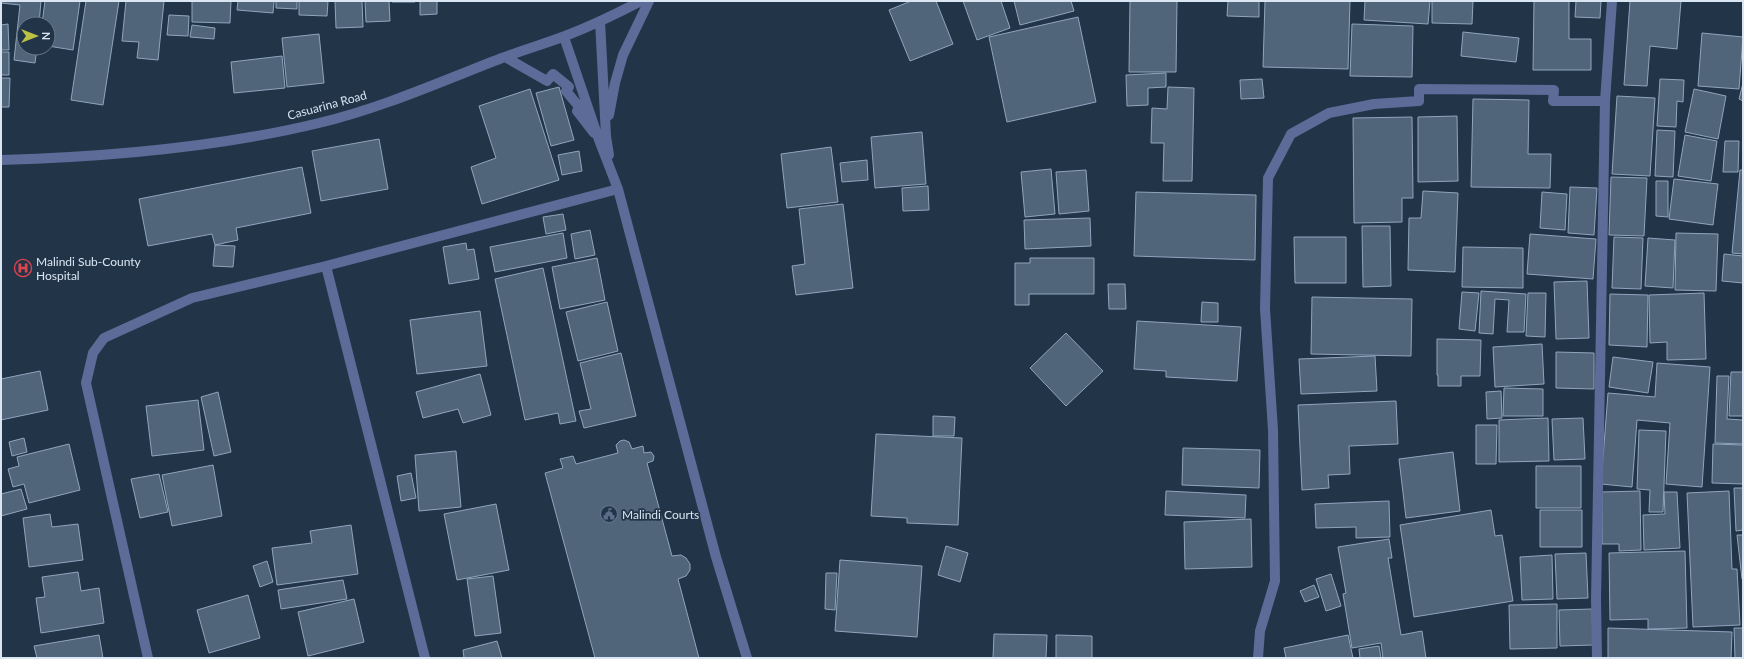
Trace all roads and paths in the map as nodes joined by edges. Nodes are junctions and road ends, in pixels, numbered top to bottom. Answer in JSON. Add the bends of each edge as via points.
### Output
{"nodes":[{"id":1,"x":641,"y":1,"type":"edge"},
{"id":2,"x":649,"y":1,"type":"edge"},
{"id":3,"x":1612,"y":1,"type":"edge"},
{"id":4,"x":600,"y":21,"type":"junction"},
{"id":5,"x":564,"y":37,"type":"junction"},
{"id":6,"x":505,"y":57,"type":"junction"},
{"id":7,"x":1605,"y":101,"type":"junction"},
{"id":8,"x":602,"y":138,"type":"junction"},
{"id":9,"x":1,"y":160,"type":"edge"},
{"id":10,"x":618,"y":188,"type":"junction"},
{"id":11,"x":326,"y":266,"type":"junction"},
{"id":12,"x":148,"y":658,"type":"edge"},
{"id":13,"x":425,"y":658,"type":"edge"},
{"id":14,"x":747,"y":658,"type":"edge"},
{"id":15,"x":1258,"y":658,"type":"edge"},
{"id":16,"x":1597,"y":658,"type":"edge"}],
"edges":[{"from":1,"to":4,"type":"street","name":"Casuarina Road"},
{"from":2,"to":8,"type":"street","via":[[623,55]]},
{"from":3,"to":7,"type":"street"},
{"from":4,"to":5,"type":"street","name":"Casuarina Road"},
{"from":4,"to":8,"type":"street"},
{"from":5,"to":6,"type":"street","name":"Casuarina Road"},
{"from":5,"to":8,"type":"street"},
{"from":6,"to":8,"type":"street","via":[[547,81],[553,74],[569,87],[566,91],[581,109],[577,111]]},
{"from":6,"to":9,"type":"street","name":"Casuarina Road","via":[[396,99],[320,123],[240,139],[154,150]]},
{"from":7,"to":15,"type":"street","via":[[1553,101],[1554,90],[1419,90],[1419,101],[1374,104],[1329,113],[1291,134],[1268,178],[1265,309],[1273,430],[1275,581],[1260,631]]},
{"from":7,"to":16,"type":"street"},
{"from":8,"to":10,"type":"street"},
{"from":10,"to":11,"type":"street"},
{"from":10,"to":14,"type":"street","via":[[716,558]]},
{"from":11,"to":12,"type":"street","via":[[192,298],[104,338],[93,353],[86,383]]},
{"from":11,"to":13,"type":"street"}]}
